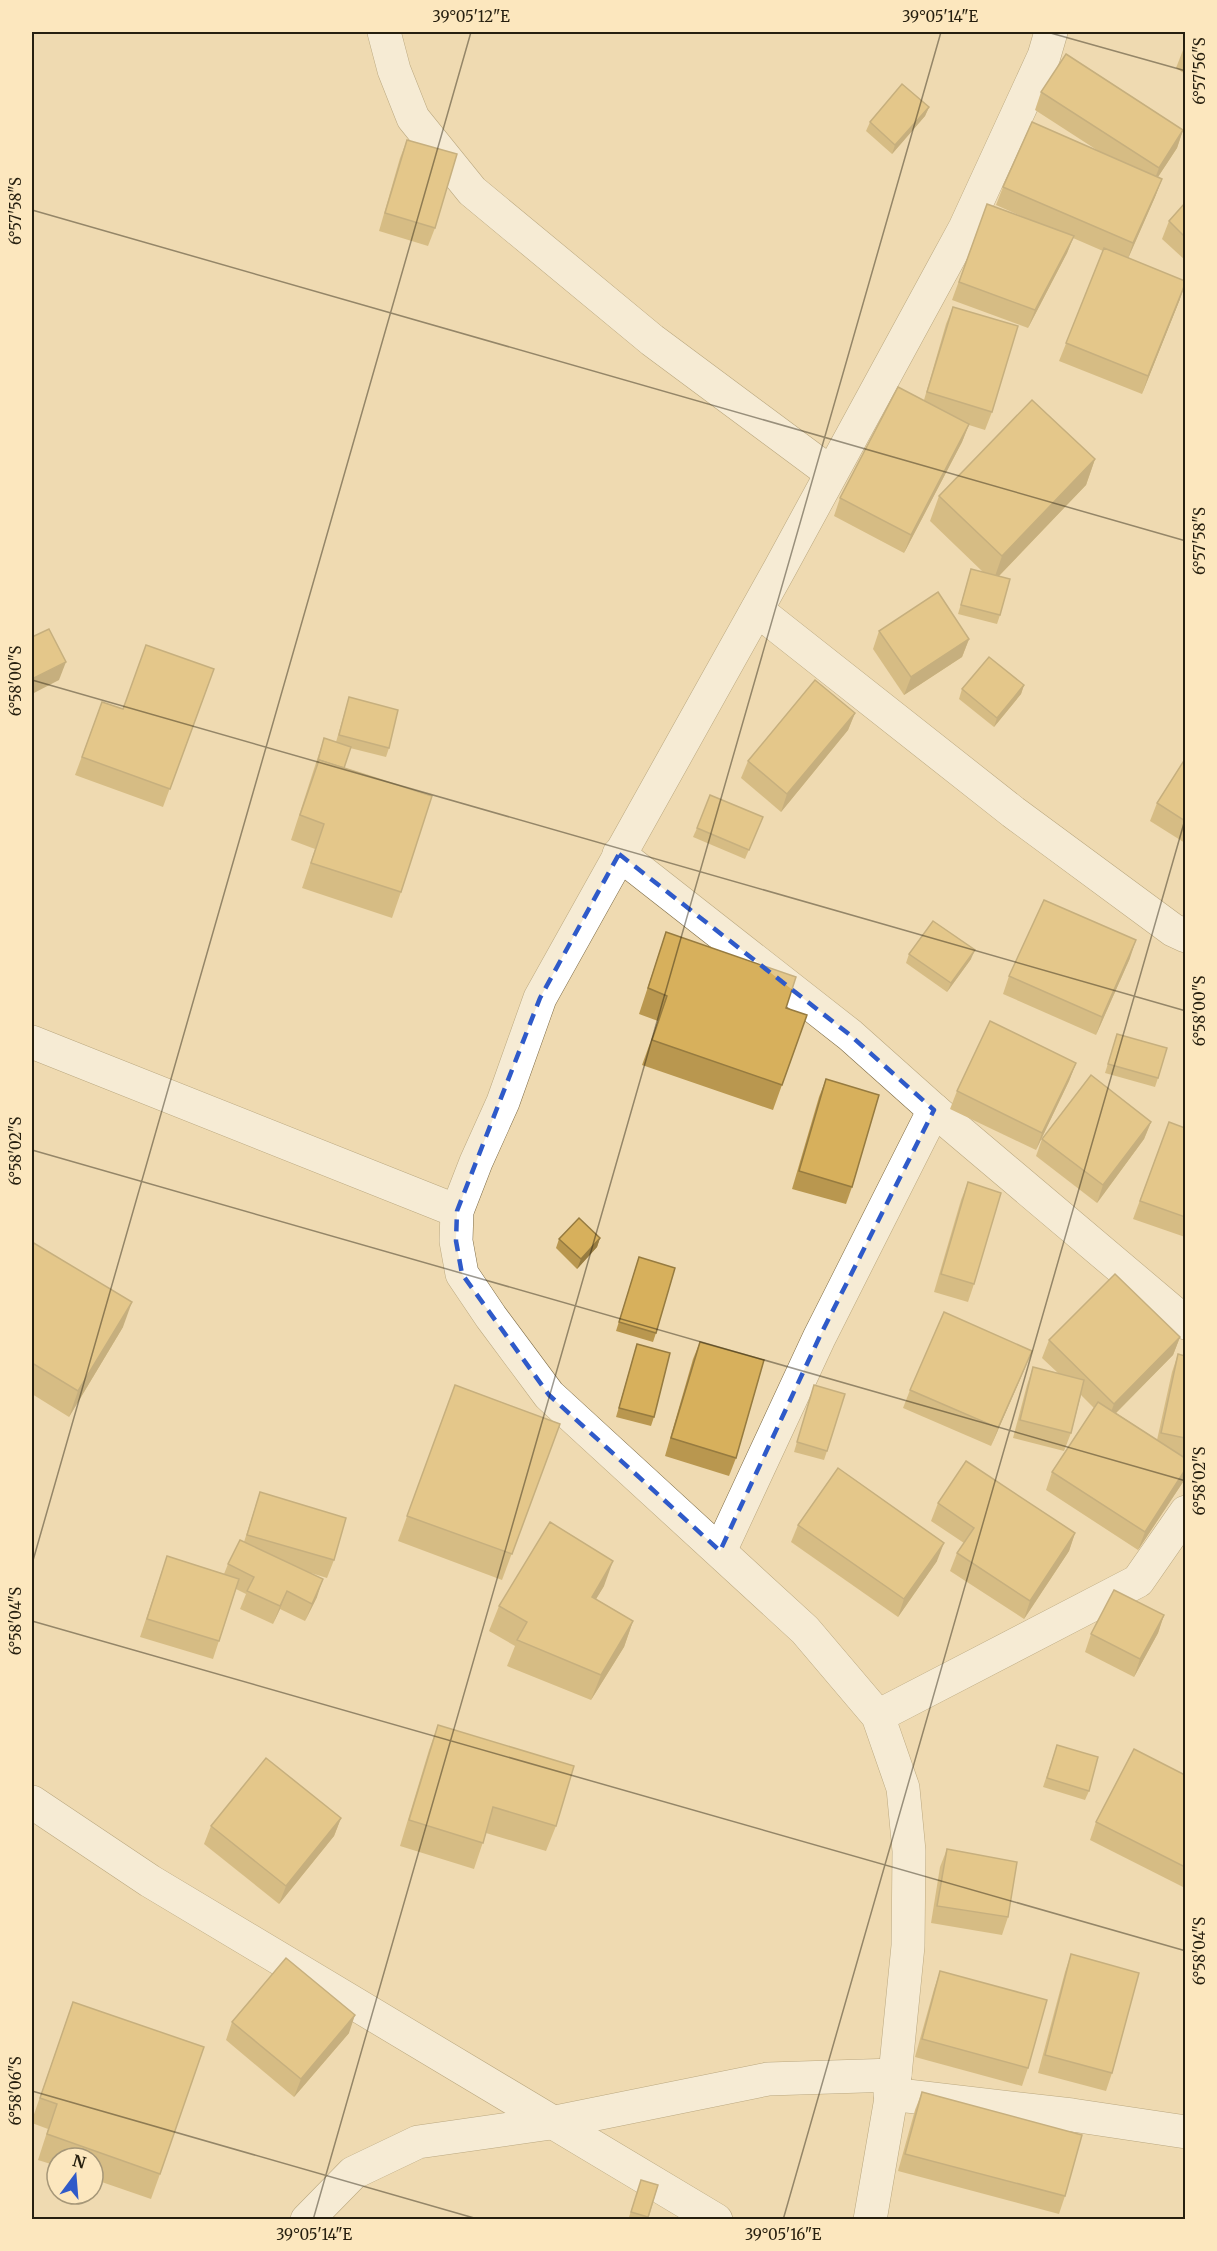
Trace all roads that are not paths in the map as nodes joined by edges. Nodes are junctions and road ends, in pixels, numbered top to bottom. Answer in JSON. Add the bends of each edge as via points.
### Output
{"nodes":[{"id":1,"x":384,"y":32,"type":"edge"},
{"id":2,"x":1051,"y":32,"type":"edge"},
{"id":3,"x":831,"y":473,"type":"junction"},
{"id":4,"x":757,"y":610,"type":"junction"},
{"id":5,"x":619,"y":854,"type":"junction"},
{"id":6,"x":1185,"y":936,"type":"edge"},
{"id":7,"x":32,"y":1042,"type":"edge"},
{"id":8,"x":934,"y":1110,"type":"junction"},
{"id":9,"x":457,"y":1211,"type":"junction"},
{"id":10,"x":1185,"y":1323,"type":"edge"},
{"id":11,"x":1185,"y":1512,"type":"edge"},
{"id":12,"x":720,"y":1551,"type":"junction"},
{"id":13,"x":878,"y":1716,"type":"junction"},
{"id":14,"x":32,"y":1802,"type":"edge"},
{"id":15,"x":892,"y":2085,"type":"junction"},
{"id":16,"x":551,"y":2123,"type":"junction"},
{"id":17,"x":1185,"y":2132,"type":"edge"},
{"id":18,"x":307,"y":2220,"type":"edge"},
{"id":19,"x":716,"y":2220,"type":"edge"},
{"id":20,"x":870,"y":2220,"type":"edge"}],
"edges":[{"from":1,"to":3,"type":"street","via":[[413,118],[472,191],[652,340]]},
{"from":2,"to":3,"type":"street","via":[[1044,56],[965,228]]},
{"from":3,"to":4,"type":"street"},
{"from":4,"to":5,"type":"street"},
{"from":4,"to":6,"type":"street","via":[[1012,812]]},
{"from":5,"to":8,"type":"street","via":[[850,1035]]},
{"from":5,"to":9,"type":"street","via":[[540,998],[503,1102]]},
{"from":7,"to":9,"type":"street"},
{"from":8,"to":10,"type":"street"},
{"from":8,"to":12,"type":"street","via":[[819,1338]]},
{"from":9,"to":12,"type":"street","via":[[456,1241],[462,1274],[549,1395]]},
{"from":11,"to":13,"type":"street","via":[[1138,1581]]},
{"from":12,"to":13,"type":"street","via":[[805,1630]]},
{"from":13,"to":15,"type":"street","via":[[903,1788],[909,1851],[908,1946]]},
{"from":14,"to":16,"type":"street","via":[[150,1881]]},
{"from":15,"to":16,"type":"street","via":[[768,2079]]},
{"from":15,"to":17,"type":"street"},
{"from":15,"to":20,"type":"street"},
{"from":16,"to":18,"type":"street","via":[[418,2142],[353,2173]]},
{"from":16,"to":19,"type":"street"}]}
